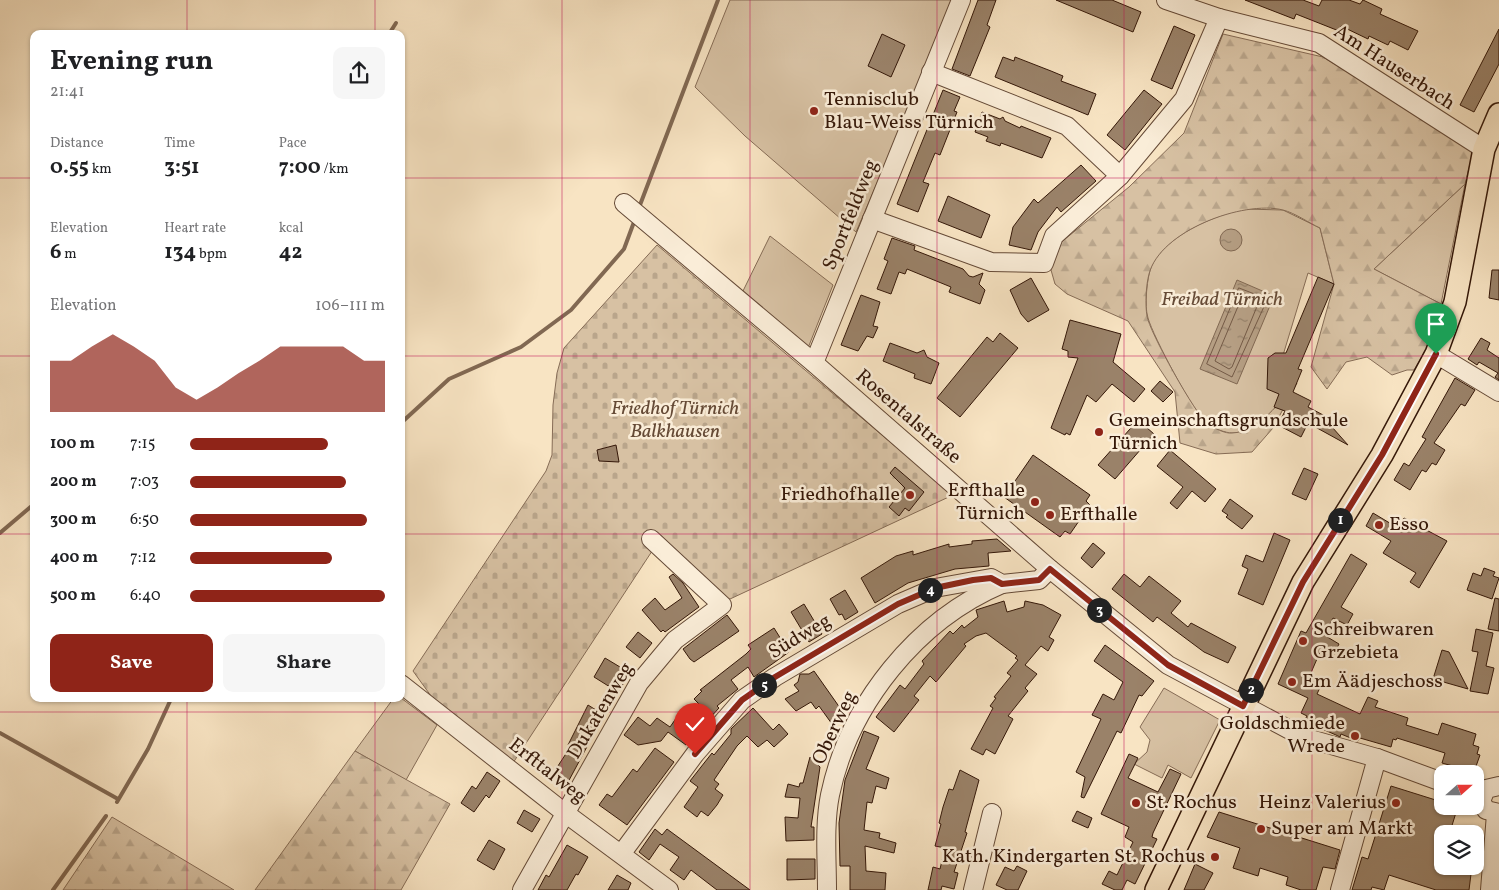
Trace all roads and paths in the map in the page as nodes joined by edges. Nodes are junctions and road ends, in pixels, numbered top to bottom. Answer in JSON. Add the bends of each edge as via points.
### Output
{"nodes":[{"id":1,"x":961,"y":0,"type":"edge"},
{"id":2,"x":1166,"y":0,"type":"edge"},
{"id":3,"x":1219,"y":18,"type":"junction"},
{"id":4,"x":932,"y":72,"type":"junction"},
{"id":5,"x":1499,"y":114,"type":"edge"},
{"id":6,"x":1484,"y":149,"type":"junction"},
{"id":7,"x":1120,"y":176,"type":"junction"},
{"id":8,"x":624,"y":204,"type":"dead end"},
{"id":9,"x":872,"y":219,"type":"junction"},
{"id":10,"x":1436,"y":354,"type":"junction"},
{"id":11,"x":814,"y":362,"type":"junction"},
{"id":12,"x":1499,"y":392,"type":"edge"},
{"id":13,"x":651,"y":539,"type":"dead end"},
{"id":14,"x":1044,"y":575,"type":"junction"},
{"id":15,"x":1002,"y":584,"type":"junction"},
{"id":16,"x":405,"y":687,"type":"edge"},
{"id":17,"x":1243,"y":706,"type":"junction"},
{"id":18,"x":1377,"y":758,"type":"junction"},
{"id":19,"x":1434,"y":779,"type":"edge"},
{"id":20,"x":1499,"y":784,"type":"edge"},
{"id":21,"x":1484,"y":790,"type":"edge"},
{"id":22,"x":1484,"y":807,"type":"edge"},
{"id":23,"x":565,"y":813,"type":"junction"},
{"id":24,"x":992,"y":813,"type":"dead end"},
{"id":25,"x":1497,"y":813,"type":"edge"},
{"id":26,"x":622,"y":853,"type":"junction"},
{"id":27,"x":649,"y":884,"type":"edge"},
{"id":28,"x":522,"y":890,"type":"edge"},
{"id":29,"x":669,"y":890,"type":"edge"},
{"id":30,"x":827,"y":890,"type":"edge"},
{"id":31,"x":973,"y":890,"type":"edge"},
{"id":32,"x":1156,"y":890,"type":"edge"},
{"id":33,"x":1340,"y":890,"type":"edge"},
{"id":34,"x":1490,"y":890,"type":"edge"}],
"edges":[{"from":1,"to":4,"type":"street","name":"Sportfeldweg"},
{"from":2,"to":3,"type":"street","name":"Am Hauserbach"},
{"from":3,"to":6,"type":"street","name":"Am Hauserbach","via":[[1319,44]]},
{"from":3,"to":7,"type":"street","via":[[1184,99]]},
{"from":4,"to":7,"type":"street","via":[[1067,126]]},
{"from":4,"to":9,"type":"street","name":"Sportfeldweg"},
{"from":5,"to":6,"type":"main road"},
{"from":6,"to":10,"type":"main road","via":[[1455,302]]},
{"from":7,"to":9,"type":"street","via":[[1054,236],[1044,263],[991,262]]},
{"from":8,"to":11,"type":"street","name":"Rosentalstraße"},
{"from":9,"to":11,"type":"street","name":"Sportfeldweg"},
{"from":10,"to":12,"type":"street"},
{"from":10,"to":17,"type":"main road","via":[[1382,455],[1303,582]]},
{"from":11,"to":14,"type":"street","name":"Rosentalstraße"},
{"from":13,"to":23,"type":"street","name":"Dukatenweg","via":[[722,605],[675,640],[639,683]]},
{"from":14,"to":15,"type":"street","name":"Südweg"},
{"from":14,"to":17,"type":"street","name":"Rosentalstraße","via":[[1168,665]]},
{"from":15,"to":26,"type":"street","name":"Südweg","via":[[991,578],[935,588],[898,604],[742,700],[706,741]]},
{"from":15,"to":30,"type":"street","name":"Oberweg","via":[[952,610],[931,628],[888,673],[862,712],[844,751],[830,795]]},
{"from":16,"to":23,"type":"street","name":"Erfttalweg"},
{"from":17,"to":18,"type":"street","name":"Rosentalstraße","via":[[1303,737]]},
{"from":17,"to":32,"type":"main road"},
{"from":18,"to":19,"type":"street","name":"Rosentalstraße"},
{"from":18,"to":33,"type":"street"},
{"from":20,"to":21,"type":"street"},
{"from":22,"to":25,"type":"street"},
{"from":23,"to":26,"type":"street","name":"Erfttalweg"},
{"from":23,"to":28,"type":"street"},
{"from":24,"to":31,"type":"street"},
{"from":25,"to":34,"type":"street"},
{"from":26,"to":27,"type":"street","name":"Erfttalweg"},
{"from":27,"to":29,"type":"street","name":"Erfttalweg"}]}
